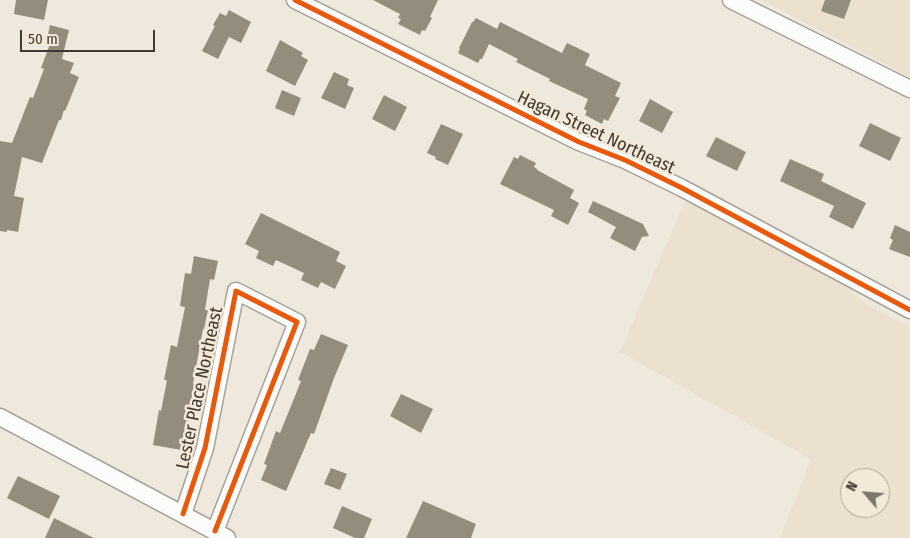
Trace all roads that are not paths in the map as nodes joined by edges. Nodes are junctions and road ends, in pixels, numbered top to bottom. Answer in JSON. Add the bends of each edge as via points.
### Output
{"nodes":[{"id":1,"x":294,"y":0,"type":"edge"},
{"id":2,"x":732,"y":0,"type":"edge"},
{"id":3,"x":910,"y":89,"type":"edge"},
{"id":4,"x":910,"y":310,"type":"edge"},
{"id":5,"x":0,"y":417,"type":"edge"},
{"id":6,"x":183,"y":514,"type":"junction"},
{"id":7,"x":221,"y":534,"type":"edge"}],
"edges":[{"from":1,"to":4,"type":"street","name":"Hagan Street Northeast","via":[[579,142],[682,188]]},
{"from":2,"to":3,"type":"street"},
{"from":5,"to":6,"type":"street"},
{"from":6,"to":7,"type":"street"},
{"from":6,"to":7,"type":"street","name":"Lester Place Northeast","via":[[205,448],[236,290],[297,322]]}]}
